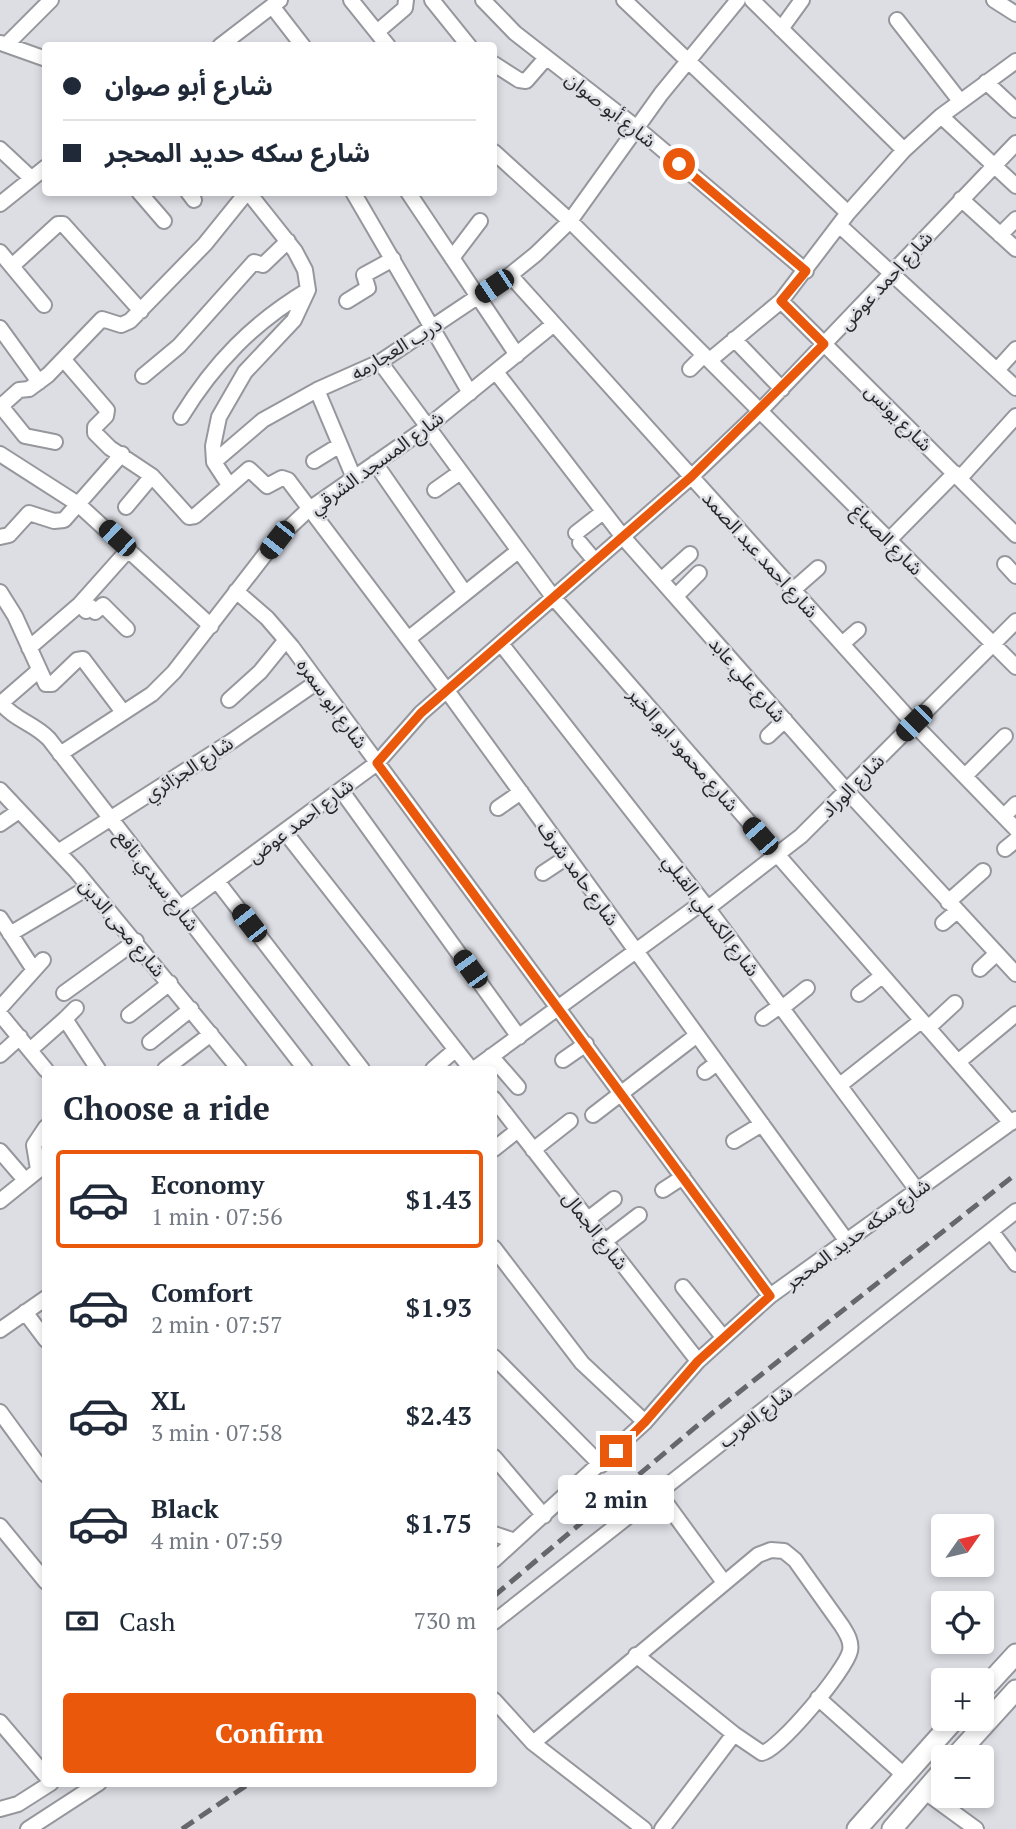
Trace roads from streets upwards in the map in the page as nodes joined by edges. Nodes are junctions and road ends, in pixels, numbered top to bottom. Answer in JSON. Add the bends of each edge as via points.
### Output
{"nodes":[{"id":1,"x":351,"y":0,"type":"edge"},
{"id":2,"x":406,"y":0,"type":"edge"},
{"id":3,"x":432,"y":0,"type":"edge"},
{"id":4,"x":483,"y":0,"type":"edge"},
{"id":5,"x":624,"y":0,"type":"edge"},
{"id":6,"x":738,"y":0,"type":"edge"},
{"id":7,"x":752,"y":0,"type":"edge"},
{"id":8,"x":802,"y":0,"type":"edge"},
{"id":9,"x":994,"y":0,"type":"edge"},
{"id":10,"x":41,"y":3,"type":"edge"},
{"id":11,"x":276,"y":3,"type":"edge"},
{"id":12,"x":1016,"y":14,"type":"edge"},
{"id":13,"x":897,"y":20,"type":"dead end"},
{"id":14,"x":781,"y":29,"type":"junction"},
{"id":15,"x":377,"y":32,"type":"junction"},
{"id":16,"x":225,"y":42,"type":"edge"},
{"id":17,"x":300,"y":42,"type":"edge"},
{"id":18,"x":385,"y":42,"type":"edge"},
{"id":19,"x":466,"y":42,"type":"edge"},
{"id":20,"x":4,"y":43,"type":"edge"},
{"id":21,"x":42,"y":58,"type":"edge"},
{"id":22,"x":546,"y":58,"type":"junction"},
{"id":23,"x":686,"y":61,"type":"junction"},
{"id":24,"x":1016,"y":61,"type":"edge"},
{"id":25,"x":497,"y":66,"type":"edge"},
{"id":26,"x":986,"y":82,"type":"junction"},
{"id":27,"x":960,"y":101,"type":"junction"},
{"id":28,"x":1016,"y":110,"type":"edge"},
{"id":29,"x":941,"y":116,"type":"junction"},
{"id":30,"x":637,"y":128,"type":"junction"},
{"id":31,"x":1016,"y":143,"type":"edge"},
{"id":32,"x":0,"y":149,"type":"edge"},
{"id":33,"x":904,"y":150,"type":"junction"},
{"id":34,"x":497,"y":155,"type":"edge"},
{"id":35,"x":994,"y":165,"type":"junction"},
{"id":36,"x":42,"y":170,"type":"edge"},
{"id":37,"x":31,"y":178,"type":"junction"},
{"id":38,"x":1016,"y":186,"type":"edge"},
{"id":39,"x":142,"y":196,"type":"edge"},
{"id":40,"x":244,"y":196,"type":"edge"},
{"id":41,"x":250,"y":196,"type":"edge"},
{"id":42,"x":355,"y":196,"type":"edge"},
{"id":43,"x":411,"y":196,"type":"edge"},
{"id":44,"x":961,"y":199,"type":"junction"},
{"id":45,"x":0,"y":204,"type":"edge"},
{"id":46,"x":843,"y":219,"type":"junction"},
{"id":47,"x":1016,"y":219,"type":"edge"},
{"id":48,"x":164,"y":221,"type":"dead end"},
{"id":49,"x":570,"y":221,"type":"junction"},
{"id":50,"x":480,"y":222,"type":"dead end"},
{"id":51,"x":1000,"y":235,"type":"junction"},
{"id":52,"x":288,"y":240,"type":"junction"},
{"id":53,"x":1016,"y":249,"type":"edge"},
{"id":54,"x":0,"y":252,"type":"edge"},
{"id":55,"x":452,"y":258,"type":"junction"},
{"id":56,"x":393,"y":259,"type":"junction"},
{"id":57,"x":12,"y":266,"type":"junction"},
{"id":58,"x":806,"y":271,"type":"junction"},
{"id":59,"x":890,"y":272,"type":"junction"},
{"id":60,"x":510,"y":275,"type":"junction"},
{"id":61,"x":307,"y":290,"type":"junction"},
{"id":62,"x":478,"y":297,"type":"junction"},
{"id":63,"x":346,"y":301,"type":"dead end"},
{"id":64,"x":781,"y":301,"type":"junction"},
{"id":65,"x":44,"y":305,"type":"dead end"},
{"id":66,"x":141,"y":311,"type":"junction"},
{"id":67,"x":554,"y":324,"type":"junction"},
{"id":68,"x":0,"y":328,"type":"edge"},
{"id":69,"x":433,"y":328,"type":"junction"},
{"id":70,"x":734,"y":339,"type":"junction"},
{"id":71,"x":824,"y":344,"type":"junction"},
{"id":72,"x":1016,"y":349,"type":"edge"},
{"id":73,"x":517,"y":355,"type":"junction"},
{"id":74,"x":707,"y":357,"type":"junction"},
{"id":75,"x":64,"y":360,"type":"junction"},
{"id":76,"x":380,"y":362,"type":"junction"},
{"id":77,"x":690,"y":369,"type":"dead end"},
{"id":78,"x":997,"y":370,"type":"junction"},
{"id":79,"x":496,"y":372,"type":"junction"},
{"id":80,"x":143,"y":376,"type":"dead end"},
{"id":81,"x":39,"y":382,"type":"junction"},
{"id":82,"x":782,"y":388,"type":"junction"},
{"id":83,"x":1016,"y":388,"type":"edge"},
{"id":84,"x":317,"y":390,"type":"junction"},
{"id":85,"x":470,"y":393,"type":"junction"},
{"id":86,"x":0,"y":406,"type":"edge"},
{"id":87,"x":760,"y":411,"type":"junction"},
{"id":88,"x":1016,"y":416,"type":"edge"},
{"id":89,"x":181,"y":417,"type":"dead end"},
{"id":90,"x":426,"y":428,"type":"junction"},
{"id":91,"x":55,"y":442,"type":"dead end"},
{"id":92,"x":341,"y":445,"type":"junction"},
{"id":93,"x":0,"y":454,"type":"edge"},
{"id":94,"x":122,"y":454,"type":"junction"},
{"id":95,"x":314,"y":461,"type":"dead end"},
{"id":96,"x":214,"y":462,"type":"junction"},
{"id":97,"x":374,"y":463,"type":"junction"},
{"id":98,"x":459,"y":473,"type":"junction"},
{"id":99,"x":958,"y":475,"type":"junction"},
{"id":100,"x":152,"y":476,"type":"junction"},
{"id":101,"x":691,"y":477,"type":"junction"},
{"id":102,"x":354,"y":478,"type":"junction"},
{"id":103,"x":229,"y":485,"type":"junction"},
{"id":104,"x":435,"y":490,"type":"dead end"},
{"id":105,"x":78,"y":504,"type":"junction"},
{"id":106,"x":126,"y":507,"type":"dead end"},
{"id":107,"x":308,"y":510,"type":"junction"},
{"id":108,"x":603,"y":512,"type":"junction"},
{"id":109,"x":1016,"y":535,"type":"edge"},
{"id":110,"x":0,"y":537,"type":"edge"},
{"id":111,"x":623,"y":537,"type":"junction"},
{"id":112,"x":889,"y":540,"type":"junction"},
{"id":113,"x":129,"y":549,"type":"junction"},
{"id":114,"x":518,"y":551,"type":"junction"},
{"id":115,"x":690,"y":554,"type":"dead end"},
{"id":116,"x":595,"y":561,"type":"junction"},
{"id":117,"x":1005,"y":564,"type":"dead end"},
{"id":118,"x":818,"y":568,"type":"dead end"},
{"id":119,"x":699,"y":573,"type":"dead end"},
{"id":120,"x":1016,"y":576,"type":"edge"},
{"id":121,"x":661,"y":580,"type":"junction"},
{"id":122,"x":793,"y":590,"type":"junction"},
{"id":123,"x":236,"y":592,"type":"junction"},
{"id":124,"x":465,"y":593,"type":"junction"},
{"id":125,"x":553,"y":597,"type":"junction"},
{"id":126,"x":676,"y":597,"type":"junction"},
{"id":127,"x":3,"y":601,"type":"edge"},
{"id":128,"x":80,"y":604,"type":"junction"},
{"id":129,"x":1016,"y":621,"type":"edge"},
{"id":130,"x":211,"y":626,"type":"junction"},
{"id":131,"x":127,"y":629,"type":"dead end"},
{"id":132,"x":858,"y":630,"type":"dead end"},
{"id":133,"x":408,"y":639,"type":"junction"},
{"id":134,"x":286,"y":640,"type":"junction"},
{"id":135,"x":842,"y":644,"type":"junction"},
{"id":136,"x":993,"y":644,"type":"junction"},
{"id":137,"x":502,"y":645,"type":"junction"},
{"id":138,"x":29,"y":648,"type":"junction"},
{"id":139,"x":1016,"y":667,"type":"edge"},
{"id":140,"x":38,"y":671,"type":"junction"},
{"id":141,"x":317,"y":681,"type":"junction"},
{"id":142,"x":448,"y":691,"type":"junction"},
{"id":143,"x":229,"y":700,"type":"dead end"},
{"id":144,"x":1,"y":704,"type":"edge"},
{"id":145,"x":123,"y":712,"type":"junction"},
{"id":146,"x":785,"y":720,"type":"junction"},
{"id":147,"x":914,"y":723,"type":"junction"},
{"id":148,"x":768,"y":736,"type":"dead end"},
{"id":149,"x":1005,"y":736,"type":"dead end"},
{"id":150,"x":60,"y":754,"type":"junction"},
{"id":151,"x":377,"y":763,"type":"junction"},
{"id":152,"x":965,"y":776,"type":"junction"},
{"id":153,"x":0,"y":790,"type":"edge"},
{"id":154,"x":341,"y":790,"type":"junction"},
{"id":155,"x":846,"y":790,"type":"junction"},
{"id":156,"x":521,"y":792,"type":"junction"},
{"id":157,"x":1016,"y":804,"type":"edge"},
{"id":158,"x":498,"y":808,"type":"dead end"},
{"id":159,"x":19,"y":811,"type":"junction"},
{"id":160,"x":1004,"y":816,"type":"junction"},
{"id":161,"x":109,"y":818,"type":"junction"},
{"id":162,"x":0,"y":824,"type":"edge"},
{"id":163,"x":1016,"y":829,"type":"edge"},
{"id":164,"x":285,"y":832,"type":"junction"},
{"id":165,"x":58,"y":852,"type":"junction"},
{"id":166,"x":778,"y":856,"type":"junction"},
{"id":167,"x":567,"y":857,"type":"junction"},
{"id":168,"x":983,"y":871,"type":"dead end"},
{"id":169,"x":544,"y":873,"type":"dead end"},
{"id":170,"x":217,"y":881,"type":"junction"},
{"id":171,"x":89,"y":887,"type":"junction"},
{"id":172,"x":706,"y":905,"type":"junction"},
{"id":173,"x":181,"y":907,"type":"junction"},
{"id":174,"x":953,"y":907,"type":"junction"},
{"id":175,"x":0,"y":918,"type":"edge"},
{"id":176,"x":943,"y":923,"type":"dead end"},
{"id":177,"x":10,"y":934,"type":"junction"},
{"id":178,"x":136,"y":941,"type":"junction"},
{"id":179,"x":636,"y":951,"type":"junction"},
{"id":180,"x":996,"y":954,"type":"junction"},
{"id":181,"x":980,"y":969,"type":"dead end"},
{"id":182,"x":1016,"y":974,"type":"edge"},
{"id":183,"x":882,"y":976,"type":"junction"},
{"id":184,"x":170,"y":983,"type":"junction"},
{"id":185,"x":807,"y":988,"type":"dead end"},
{"id":186,"x":64,"y":993,"type":"dead end"},
{"id":187,"x":859,"y":994,"type":"dead end"},
{"id":188,"x":955,"y":1003,"type":"dead end"},
{"id":189,"x":559,"y":1007,"type":"junction"},
{"id":190,"x":781,"y":1007,"type":"junction"},
{"id":191,"x":0,"y":1008,"type":"edge"},
{"id":192,"x":191,"y":1009,"type":"junction"},
{"id":193,"x":0,"y":1014,"type":"edge"},
{"id":194,"x":1016,"y":1014,"type":"edge"},
{"id":195,"x":129,"y":1015,"type":"dead end"},
{"id":196,"x":763,"y":1018,"type":"dead end"},
{"id":197,"x":925,"y":1025,"type":"junction"},
{"id":198,"x":211,"y":1034,"type":"junction"},
{"id":199,"x":697,"y":1035,"type":"junction"},
{"id":200,"x":20,"y":1037,"type":"junction"},
{"id":201,"x":519,"y":1037,"type":"junction"},
{"id":202,"x":150,"y":1042,"type":"dead end"},
{"id":203,"x":586,"y":1044,"type":"junction"},
{"id":204,"x":30,"y":1050,"type":"junction"},
{"id":205,"x":456,"y":1050,"type":"junction"},
{"id":206,"x":0,"y":1055,"type":"edge"},
{"id":207,"x":491,"y":1056,"type":"junction"},
{"id":208,"x":563,"y":1060,"type":"dead end"},
{"id":209,"x":958,"y":1062,"type":"junction"},
{"id":210,"x":717,"y":1063,"type":"junction"},
{"id":211,"x":43,"y":1066,"type":"edge"},
{"id":212,"x":97,"y":1066,"type":"edge"},
{"id":213,"x":170,"y":1066,"type":"edge"},
{"id":214,"x":237,"y":1066,"type":"edge"},
{"id":215,"x":303,"y":1066,"type":"edge"},
{"id":216,"x":360,"y":1066,"type":"edge"},
{"id":217,"x":437,"y":1066,"type":"edge"},
{"id":218,"x":469,"y":1066,"type":"edge"},
{"id":219,"x":476,"y":1066,"type":"edge"},
{"id":220,"x":705,"y":1072,"type":"dead end"},
{"id":221,"x":839,"y":1085,"type":"junction"},
{"id":222,"x":518,"y":1087,"type":"dead end"},
{"id":223,"x":622,"y":1093,"type":"junction"},
{"id":224,"x":497,"y":1102,"type":"edge"},
{"id":225,"x":593,"y":1115,"type":"dead end"},
{"id":226,"x":570,"y":1121,"type":"dead end"},
{"id":227,"x":1013,"y":1121,"type":"edge"},
{"id":228,"x":762,"y":1124,"type":"junction"},
{"id":229,"x":517,"y":1130,"type":"junction"},
{"id":230,"x":42,"y":1133,"type":"edge"},
{"id":231,"x":734,"y":1141,"type":"dead end"},
{"id":232,"x":497,"y":1147,"type":"edge"},
{"id":233,"x":533,"y":1150,"type":"junction"},
{"id":234,"x":0,"y":1151,"type":"edge"},
{"id":235,"x":42,"y":1167,"type":"edge"},
{"id":236,"x":683,"y":1177,"type":"junction"},
{"id":237,"x":25,"y":1180,"type":"junction"},
{"id":238,"x":663,"y":1190,"type":"dead end"},
{"id":239,"x":917,"y":1190,"type":"junction"},
{"id":240,"x":614,"y":1199,"type":"dead end"},
{"id":241,"x":0,"y":1202,"type":"edge"},
{"id":242,"x":1016,"y":1211,"type":"edge"},
{"id":243,"x":639,"y":1215,"type":"dead end"},
{"id":244,"x":587,"y":1220,"type":"junction"},
{"id":245,"x":990,"y":1231,"type":"junction"},
{"id":246,"x":846,"y":1240,"type":"junction"},
{"id":247,"x":604,"y":1241,"type":"junction"},
{"id":248,"x":497,"y":1252,"type":"edge"},
{"id":249,"x":1016,"y":1264,"type":"edge"},
{"id":250,"x":683,"y":1287,"type":"dead end"},
{"id":251,"x":770,"y":1296,"type":"junction"},
{"id":252,"x":42,"y":1301,"type":"edge"},
{"id":253,"x":25,"y":1312,"type":"junction"},
{"id":254,"x":0,"y":1330,"type":"edge"},
{"id":255,"x":42,"y":1335,"type":"edge"},
{"id":256,"x":723,"y":1337,"type":"junction"},
{"id":257,"x":497,"y":1360,"type":"edge"},
{"id":258,"x":698,"y":1361,"type":"junction"},
{"id":259,"x":0,"y":1412,"type":"edge"},
{"id":260,"x":645,"y":1422,"type":"junction"},
{"id":261,"x":497,"y":1461,"type":"edge"},
{"id":262,"x":601,"y":1465,"type":"junction"},
{"id":263,"x":42,"y":1470,"type":"edge"},
{"id":264,"x":657,"y":1492,"type":"junction"},
{"id":265,"x":544,"y":1516,"type":"junction"},
{"id":266,"x":0,"y":1526,"type":"edge"},
{"id":267,"x":497,"y":1535,"type":"edge"},
{"id":268,"x":515,"y":1541,"type":"junction"},
{"id":269,"x":497,"y":1557,"type":"edge"},
{"id":270,"x":42,"y":1577,"type":"edge"},
{"id":271,"x":723,"y":1581,"type":"junction"},
{"id":272,"x":497,"y":1620,"type":"edge"},
{"id":273,"x":636,"y":1654,"type":"junction"},
{"id":274,"x":1016,"y":1654,"type":"edge"},
{"id":275,"x":994,"y":1678,"type":"edge"},
{"id":276,"x":1016,"y":1690,"type":"edge"},
{"id":277,"x":818,"y":1698,"type":"junction"},
{"id":278,"x":497,"y":1703,"type":"edge"},
{"id":279,"x":0,"y":1722,"type":"edge"},
{"id":280,"x":944,"y":1731,"type":"edge"},
{"id":281,"x":734,"y":1734,"type":"junction"},
{"id":282,"x":533,"y":1743,"type":"junction"},
{"id":283,"x":966,"y":1745,"type":"edge"},
{"id":284,"x":42,"y":1771,"type":"edge"},
{"id":285,"x":904,"y":1775,"type":"junction"},
{"id":286,"x":931,"y":1783,"type":"edge"},
{"id":287,"x":45,"y":1787,"type":"edge"},
{"id":288,"x":93,"y":1787,"type":"edge"},
{"id":289,"x":924,"y":1791,"type":"junction"},
{"id":290,"x":0,"y":1809,"type":"edge"},
{"id":291,"x":28,"y":1829,"type":"edge"},
{"id":292,"x":644,"y":1829,"type":"edge"},
{"id":293,"x":662,"y":1829,"type":"edge"},
{"id":294,"x":857,"y":1829,"type":"edge"},
{"id":295,"x":892,"y":1829,"type":"edge"},
{"id":296,"x":976,"y":1829,"type":"edge"}],
"edges":[{"from":1,"to":15,"type":"street"},
{"from":2,"to":15,"type":"street","via":[[404,8]]},
{"from":3,"to":19,"type":"street"},
{"from":4,"to":22,"type":"street","name":"شارع أبو صوان"},
{"from":5,"to":23,"type":"street"},
{"from":6,"to":23,"type":"street","name":"درب العجارمه"},
{"from":7,"to":14,"type":"street"},
{"from":8,"to":14,"type":"street"},
{"from":9,"to":12,"type":"street"},
{"from":10,"to":20,"type":"street"},
{"from":11,"to":16,"type":"street"},
{"from":11,"to":17,"type":"street"},
{"from":13,"to":27,"type":"street"},
{"from":14,"to":33,"type":"street"},
{"from":15,"to":18,"type":"street"},
{"from":20,"to":21,"type":"street"},
{"from":22,"to":25,"type":"street","via":[[526,81]]},
{"from":22,"to":30,"type":"street","name":"شارع أبو صوان"},
{"from":23,"to":30,"type":"street","name":"درب العجارمه"},
{"from":23,"to":46,"type":"street"},
{"from":24,"to":26,"type":"street"},
{"from":26,"to":27,"type":"street"},
{"from":26,"to":28,"type":"street"},
{"from":27,"to":29,"type":"street"},
{"from":29,"to":33,"type":"street"},
{"from":29,"to":35,"type":"street"},
{"from":30,"to":49,"type":"street","name":"درب العجارمه"},
{"from":30,"to":58,"type":"street","name":"شارع أبو صوان"},
{"from":31,"to":35,"type":"street","name":"شارع احمد عوض"},
{"from":32,"to":37,"type":"street"},
{"from":33,"to":46,"type":"street"},
{"from":34,"to":49,"type":"street","name":"شارع الصباغ"},
{"from":35,"to":38,"type":"street"},
{"from":35,"to":44,"type":"street","name":"شارع احمد عوض"},
{"from":36,"to":37,"type":"street"},
{"from":37,"to":45,"type":"street"},
{"from":39,"to":48,"type":"street"},
{"from":40,"to":66,"type":"street"},
{"from":41,"to":52,"type":"street"},
{"from":42,"to":56,"type":"street"},
{"from":43,"to":55,"type":"street"},
{"from":44,"to":51,"type":"street"},
{"from":44,"to":59,"type":"street","name":"شارع احمد عوض"},
{"from":46,"to":58,"type":"street"},
{"from":46,"to":59,"type":"street"},
{"from":47,"to":51,"type":"street"},
{"from":49,"to":60,"type":"street","name":"درب العجارمه"},
{"from":49,"to":74,"type":"street","name":"شارع الصباغ"},
{"from":50,"to":55,"type":"street"},
{"from":51,"to":53,"type":"street"},
{"from":52,"to":61,"type":"street","via":[[305,270]]},
{"from":52,"to":80,"type":"street","via":[[264,264],[254,261],[179,346]]},
{"from":54,"to":57,"type":"street"},
{"from":55,"to":62,"type":"street"},
{"from":56,"to":63,"type":"street","via":[[364,275],[368,288]]},
{"from":56,"to":69,"type":"street"},
{"from":57,"to":65,"type":"street"},
{"from":57,"to":66,"type":"street","via":[[63,224]]},
{"from":58,"to":64,"type":"street"},
{"from":59,"to":71,"type":"street","name":"شارع احمد عوض"},
{"from":59,"to":78,"type":"street"},
{"from":60,"to":62,"type":"street","name":"درب العجارمه"},
{"from":60,"to":67,"type":"street","name":"شارع احمد عبد الصمد"},
{"from":61,"to":89,"type":"street","via":[[235,344]]},
{"from":61,"to":96,"type":"street","via":[[294,320],[229,396],[215,430]]},
{"from":62,"to":69,"type":"street","name":"درب العجارمه"},
{"from":62,"to":73,"type":"street"},
{"from":64,"to":70,"type":"street"},
{"from":64,"to":71,"type":"street","name":"شارع يونس"},
{"from":66,"to":75,"type":"street","via":[[121,325],[102,319]]},
{"from":67,"to":73,"type":"street","name":"شارع المسجد الشرقي"},
{"from":67,"to":101,"type":"street","name":"شارع احمد عبد الصمد"},
{"from":68,"to":81,"type":"street"},
{"from":69,"to":76,"type":"street","name":"درب العجارمه"},
{"from":69,"to":85,"type":"street"},
{"from":70,"to":74,"type":"street"},
{"from":70,"to":82,"type":"street"},
{"from":71,"to":82,"type":"street","name":"شارع احمد عوض"},
{"from":71,"to":99,"type":"street","name":"شارع يونس"},
{"from":72,"to":78,"type":"street"},
{"from":73,"to":79,"type":"street","name":"شارع المسجد الشرقي"},
{"from":74,"to":77,"type":"street"},
{"from":74,"to":87,"type":"street","name":"شارع الصباغ"},
{"from":75,"to":81,"type":"street"},
{"from":75,"to":94,"type":"street","via":[[106,408],[95,433]]},
{"from":76,"to":84,"type":"street","name":"درب العجارمه"},
{"from":76,"to":90,"type":"street","name":"شارع محمود ابو الخير"},
{"from":78,"to":83,"type":"street"},
{"from":79,"to":85,"type":"street","name":"شارع المسجد الشرقي"},
{"from":79,"to":108,"type":"street","name":"شارع علي عابد"},
{"from":81,"to":86,"type":"street","via":[[19,390]]},
{"from":82,"to":87,"type":"street","name":"شارع احمد عوض"},
{"from":84,"to":92,"type":"street"},
{"from":84,"to":96,"type":"street","name":"درب العجارمه","via":[[263,420]]},
{"from":85,"to":90,"type":"street","name":"شارع المسجد الشرقي"},
{"from":86,"to":91,"type":"street","via":[[25,436]]},
{"from":87,"to":101,"type":"street","name":"شارع احمد عوض"},
{"from":87,"to":112,"type":"street","name":"شارع الصباغ"},
{"from":88,"to":99,"type":"street"},
{"from":90,"to":97,"type":"street","name":"شارع المسجد الشرقي"},
{"from":90,"to":98,"type":"street","name":"شارع محمود ابو الخير"},
{"from":92,"to":95,"type":"street"},
{"from":92,"to":102,"type":"street"},
{"from":93,"to":105,"type":"street"},
{"from":94,"to":100,"type":"street"},
{"from":94,"to":105,"type":"street"},
{"from":96,"to":103,"type":"street"},
{"from":97,"to":102,"type":"street","name":"شارع المسجد الشرقي"},
{"from":97,"to":124,"type":"street"},
{"from":98,"to":104,"type":"street"},
{"from":98,"to":114,"type":"street","name":"شارع محمود ابو الخير"},
{"from":99,"to":109,"type":"street","name":"شارع يونس"},
{"from":99,"to":112,"type":"street"},
{"from":100,"to":103,"type":"street","via":[[186,515],[193,517]]},
{"from":100,"to":106,"type":"street"},
{"from":101,"to":111,"type":"street","name":"شارع احمد عوض"},
{"from":101,"to":122,"type":"street","name":"شارع احمد عبد الصمد"},
{"from":102,"to":107,"type":"street","name":"شارع المسجد الشرقي"},
{"from":103,"to":107,"type":"street","name":"شارع حامد شرف","via":[[249,469],[267,486],[285,478]]},
{"from":105,"to":110,"type":"street","via":[[61,521],[26,514],[9,535]]},
{"from":105,"to":113,"type":"street"},
{"from":107,"to":123,"type":"street","name":"شارع المسجد الشرقي","via":[[277,540]]},
{"from":107,"to":133,"type":"street","name":"شارع حامد شرف"},
{"from":108,"to":111,"type":"street","name":"شارع علي عابد"},
{"from":108,"to":116,"type":"street","via":[[578,538]]},
{"from":111,"to":116,"type":"street","name":"شارع احمد عوض"},
{"from":111,"to":121,"type":"street","name":"شارع علي عابد"},
{"from":112,"to":136,"type":"street","name":"شارع الصباغ"},
{"from":113,"to":128,"type":"street"},
{"from":113,"to":130,"type":"street"},
{"from":114,"to":124,"type":"street"},
{"from":114,"to":125,"type":"street","name":"شارع محمود ابو الخير"},
{"from":115,"to":121,"type":"street"},
{"from":116,"to":125,"type":"street","name":"شارع احمد عوض"},
{"from":117,"to":120,"type":"street"},
{"from":118,"to":122,"type":"street"},
{"from":119,"to":126,"type":"street"},
{"from":121,"to":126,"type":"street","name":"شارع علي عابد"},
{"from":122,"to":135,"type":"street","name":"شارع احمد عبد الصمد"},
{"from":123,"to":130,"type":"street","name":"شارع المسجد الشرقي"},
{"from":123,"to":134,"type":"street","name":"شارع ابو سمره"},
{"from":124,"to":133,"type":"street"},
{"from":125,"to":137,"type":"street","name":"شارع احمد عوض"},
{"from":125,"to":166,"type":"street","name":"شارع محمود ابو الخير"},
{"from":126,"to":146,"type":"street","name":"شارع علي عابد"},
{"from":127,"to":138,"type":"street"},
{"from":128,"to":131,"type":"street","via":[[86,611],[91,607],[96,612],[103,605]]},
{"from":128,"to":138,"type":"street"},
{"from":129,"to":136,"type":"street","name":"شارع الوراد"},
{"from":130,"to":145,"type":"street","name":"شارع المسجد الشرقي","via":[[165,681]]},
{"from":132,"to":135,"type":"street"},
{"from":133,"to":142,"type":"street","name":"شارع حامد شرف"},
{"from":134,"to":141,"type":"street","name":"شارع ابو سمره"},
{"from":134,"to":143,"type":"street"},
{"from":135,"to":147,"type":"street","name":"شارع احمد عبد الصمد"},
{"from":136,"to":139,"type":"street","name":"شارع الصباغ"},
{"from":136,"to":147,"type":"street","name":"شارع الوراد"},
{"from":137,"to":142,"type":"street","name":"شارع احمد عوض"},
{"from":137,"to":172,"type":"street","name":"شارع الكسلي القبلي"},
{"from":138,"to":140,"type":"street"},
{"from":140,"to":144,"type":"street"},
{"from":140,"to":145,"type":"street","via":[[49,685],[83,659]]},
{"from":141,"to":151,"type":"street","name":"شارع ابو سمره"},
{"from":141,"to":161,"type":"street","name":"شارع الجزائري"},
{"from":142,"to":151,"type":"street","name":"شارع احمد عوض","via":[[399,734]]},
{"from":142,"to":156,"type":"street","name":"شارع حامد شرف"},
{"from":144,"to":150,"type":"street","name":"شارع سيدي نافع","via":[[17,720],[42,732]]},
{"from":145,"to":150,"type":"street","name":"شارع المسجد الشرقي"},
{"from":146,"to":148,"type":"street"},
{"from":146,"to":155,"type":"street","name":"شارع علي عابد"},
{"from":147,"to":152,"type":"street","name":"شارع احمد عبد الصمد"},
{"from":147,"to":155,"type":"street","name":"شارع الوراد"},
{"from":149,"to":152,"type":"street"},
{"from":150,"to":161,"type":"street","name":"شارع سيدي نافع"},
{"from":151,"to":154,"type":"street","name":"شارع احمد عوض"},
{"from":151,"to":189,"type":"street","name":"شارع ابو سمره"},
{"from":152,"to":160,"type":"street","name":"شارع احمد عبد الصمد"},
{"from":153,"to":159,"type":"street","name":"شارع محى الدين"},
{"from":154,"to":164,"type":"street","name":"شارع احمد عوض"},
{"from":154,"to":201,"type":"street"},
{"from":155,"to":166,"type":"street","name":"شارع الوراد"},
{"from":155,"to":174,"type":"street","name":"شارع علي عابد"},
{"from":156,"to":158,"type":"street"},
{"from":156,"to":167,"type":"street","name":"شارع حامد شرف"},
{"from":157,"to":160,"type":"street"},
{"from":159,"to":162,"type":"street"},
{"from":159,"to":165,"type":"street","name":"شارع محى الدين"},
{"from":160,"to":163,"type":"street","name":"شارع احمد عبد الصمد"},
{"from":161,"to":165,"type":"street","name":"شارع الجزائري"},
{"from":161,"to":173,"type":"street","name":"شارع سيدي نافع"},
{"from":164,"to":170,"type":"street","name":"شارع احمد عوض"},
{"from":164,"to":205,"type":"street"},
{"from":165,"to":171,"type":"street","name":"شارع محى الدين"},
{"from":166,"to":172,"type":"street","name":"شارع الوراد"},
{"from":166,"to":183,"type":"street","name":"شارع محمود ابو الخير"},
{"from":167,"to":169,"type":"street"},
{"from":167,"to":179,"type":"street","name":"شارع حامد شرف"},
{"from":168,"to":174,"type":"street"},
{"from":170,"to":173,"type":"street","name":"شارع احمد عوض"},
{"from":170,"to":216,"type":"street"},
{"from":171,"to":177,"type":"street"},
{"from":171,"to":178,"type":"street","name":"شارع محى الدين"},
{"from":172,"to":179,"type":"street","name":"شارع الوراد"},
{"from":172,"to":190,"type":"street","name":"شارع الكسلي القبلي"},
{"from":173,"to":215,"type":"street","name":"شارع سيدي نافع"},
{"from":174,"to":176,"type":"street"},
{"from":174,"to":180,"type":"street","name":"شارع علي عابد"},
{"from":175,"to":177,"type":"street"},
{"from":177,"to":191,"type":"street","via":[[39,965]]},
{"from":178,"to":184,"type":"street","name":"شارع محى الدين"},
{"from":178,"to":186,"type":"street"},
{"from":179,"to":189,"type":"street","name":"شارع الوراد"},
{"from":179,"to":199,"type":"street","name":"شارع حامد شرف"},
{"from":180,"to":181,"type":"street"},
{"from":180,"to":182,"type":"street","name":"شارع علي عابد"},
{"from":183,"to":187,"type":"street"},
{"from":183,"to":197,"type":"street","name":"شارع محمود ابو الخير"},
{"from":184,"to":192,"type":"street","name":"شارع محى الدين"},
{"from":184,"to":195,"type":"street"},
{"from":185,"to":190,"type":"street"},
{"from":188,"to":197,"type":"street"},
{"from":189,"to":201,"type":"street","name":"شارع الوراد"},
{"from":189,"to":203,"type":"street","name":"شارع ابو سمره"},
{"from":190,"to":196,"type":"street"},
{"from":190,"to":221,"type":"street","name":"شارع الكسلي القبلي"},
{"from":192,"to":198,"type":"street","name":"شارع محى الدين"},
{"from":192,"to":202,"type":"street"},
{"from":193,"to":200,"type":"street"},
{"from":194,"to":209,"type":"street"},
{"from":197,"to":209,"type":"street","name":"شارع محمود ابو الخير"},
{"from":197,"to":221,"type":"street"},
{"from":198,"to":213,"type":"street"},
{"from":198,"to":214,"type":"street","name":"شارع محى الدين"},
{"from":199,"to":210,"type":"street","name":"شارع حامد شرف"},
{"from":199,"to":223,"type":"street"},
{"from":200,"to":204,"type":"street"},
{"from":200,"to":206,"type":"street"},
{"from":201,"to":207,"type":"street","name":"شارع الوراد"},
{"from":203,"to":208,"type":"street"},
{"from":203,"to":223,"type":"street","name":"شارع ابو سمره"},
{"from":204,"to":211,"type":"street"},
{"from":204,"to":212,"type":"street","via":[[71,1013]]},
{"from":205,"to":217,"type":"street"},
{"from":205,"to":218,"type":"street"},
{"from":207,"to":219,"type":"street","name":"شارع الوراد"},
{"from":207,"to":222,"type":"street"},
{"from":209,"to":227,"type":"street","name":"شارع محمود ابو الخير"},
{"from":210,"to":220,"type":"street"},
{"from":210,"to":228,"type":"street","name":"شارع حامد شرف"},
{"from":221,"to":239,"type":"street","name":"شارع الكسلي القبلي"},
{"from":223,"to":225,"type":"street"},
{"from":223,"to":236,"type":"street","name":"شارع ابو سمره"},
{"from":224,"to":229,"type":"street","name":"شارع الجمال"},
{"from":226,"to":233,"type":"street"},
{"from":227,"to":239,"type":"street","name":"شارع سكه حديد المحجر"},
{"from":228,"to":231,"type":"street"},
{"from":228,"to":246,"type":"street","name":"شارع حامد شرف"},
{"from":229,"to":232,"type":"street"},
{"from":229,"to":233,"type":"street","name":"شارع الجمال"},
{"from":230,"to":235,"type":"street","via":[[34,1145]]},
{"from":233,"to":244,"type":"street","name":"شارع الجمال"},
{"from":234,"to":237,"type":"street"},
{"from":235,"to":237,"type":"street"},
{"from":236,"to":238,"type":"street"},
{"from":236,"to":251,"type":"street","name":"شارع ابو سمره"},
{"from":237,"to":241,"type":"street"},
{"from":239,"to":246,"type":"street","name":"شارع سكه حديد المحجر"},
{"from":240,"to":244,"type":"street"},
{"from":242,"to":245,"type":"street","name":"شارع العرب"},
{"from":243,"to":247,"type":"street"},
{"from":244,"to":247,"type":"street","name":"شارع الجمال"},
{"from":245,"to":249,"type":"street"},
{"from":245,"to":264,"type":"street","name":"شارع العرب"},
{"from":246,"to":251,"type":"street","name":"شارع سكه حديد المحجر"},
{"from":247,"to":258,"type":"street","name":"شارع الجمال"},
{"from":248,"to":260,"type":"street","via":[[582,1363]]},
{"from":250,"to":256,"type":"street"},
{"from":251,"to":256,"type":"street","name":"شارع سكه حديد المحجر"},
{"from":252,"to":253,"type":"street"},
{"from":253,"to":254,"type":"street"},
{"from":253,"to":255,"type":"street"},
{"from":256,"to":258,"type":"street","name":"شارع سكه حديد المحجر"},
{"from":257,"to":262,"type":"street"},
{"from":258,"to":260,"type":"street","name":"شارع سكه حديد المحجر"},
{"from":259,"to":263,"type":"street"},
{"from":260,"to":262,"type":"street","name":"شارع سكه حديد المحجر"},
{"from":261,"to":265,"type":"street"},
{"from":262,"to":265,"type":"street","name":"شارع سكه حديد المحجر"},
{"from":264,"to":271,"type":"street"},
{"from":264,"to":272,"type":"street","name":"شارع العرب"},
{"from":265,"to":268,"type":"street","name":"شارع سكه حديد المحجر"},
{"from":266,"to":270,"type":"street"},
{"from":267,"to":268,"type":"street"},
{"from":268,"to":269,"type":"street","name":"شارع سكه حديد المحجر"},
{"from":271,"to":273,"type":"street"},
{"from":271,"to":277,"type":"street","via":[[771,1550],[784,1551],[795,1560],[849,1637],[851,1649],[845,1662]]},
{"from":273,"to":281,"type":"street"},
{"from":273,"to":282,"type":"street"},
{"from":274,"to":275,"type":"street"},
{"from":276,"to":283,"type":"street"},
{"from":277,"to":281,"type":"street","via":[[769,1752],[755,1751]]},
{"from":277,"to":285,"type":"street"},
{"from":278,"to":282,"type":"street"},
{"from":279,"to":284,"type":"street"},
{"from":280,"to":285,"type":"street"},
{"from":281,"to":293,"type":"street"},
{"from":282,"to":292,"type":"street"},
{"from":285,"to":294,"type":"street"},
{"from":286,"to":289,"type":"street"},
{"from":287,"to":290,"type":"street"},
{"from":288,"to":291,"type":"street"},
{"from":289,"to":295,"type":"street"},
{"from":289,"to":296,"type":"street"}]}
